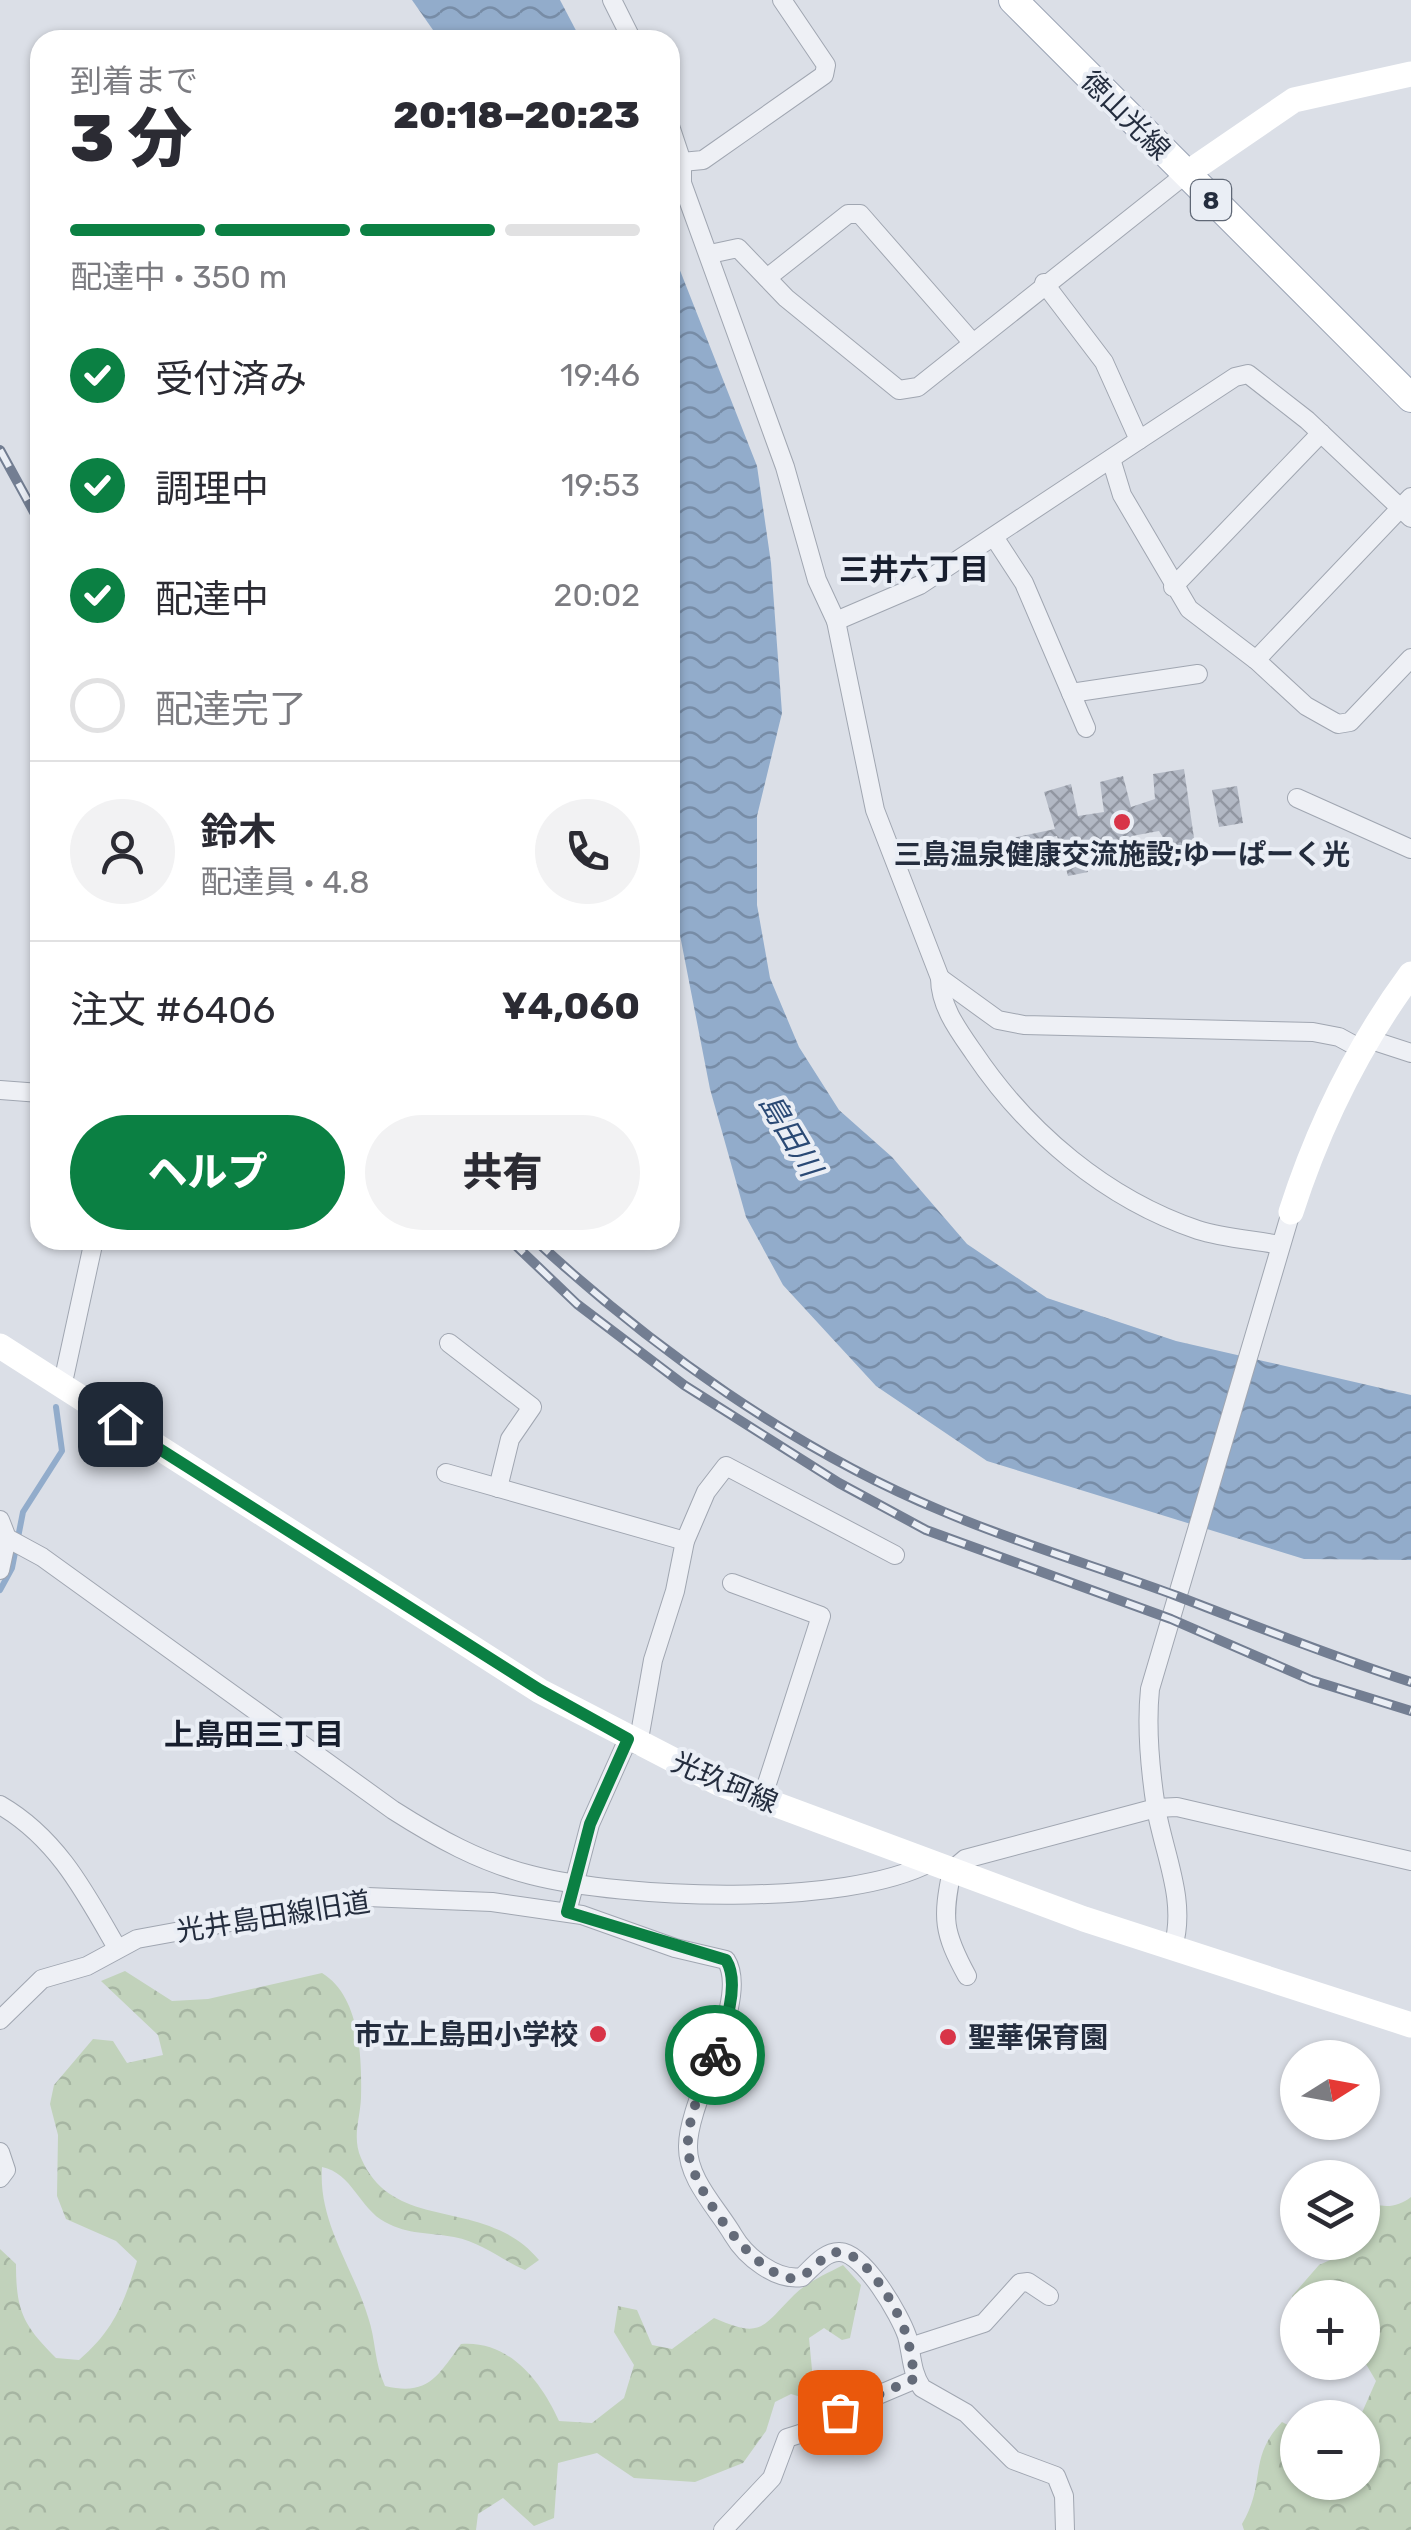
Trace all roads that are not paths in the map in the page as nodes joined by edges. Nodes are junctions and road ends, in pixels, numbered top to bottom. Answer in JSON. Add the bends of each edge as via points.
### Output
{"nodes":[{"id":1,"x":612,"y":0,"type":"edge"},
{"id":2,"x":782,"y":0,"type":"edge"},
{"id":3,"x":1013,"y":0,"type":"edge"},
{"id":4,"x":627,"y":30,"type":"edge"},
{"id":5,"x":1411,"y":74,"type":"edge"},
{"id":6,"x":680,"y":156,"type":"edge"},
{"id":7,"x":682,"y":162,"type":"junction"},
{"id":8,"x":1186,"y":174,"type":"junction"},
{"id":9,"x":710,"y":254,"type":"junction"},
{"id":10,"x":767,"y":278,"type":"junction"},
{"id":11,"x":1044,"y":283,"type":"junction"},
{"id":12,"x":972,"y":342,"type":"junction"},
{"id":13,"x":1411,"y":398,"type":"edge"},
{"id":14,"x":1322,"y":433,"type":"junction"},
{"id":15,"x":1139,"y":440,"type":"junction"},
{"id":16,"x":1110,"y":459,"type":"junction"},
{"id":17,"x":1408,"y":508,"type":"edge"},
{"id":18,"x":994,"y":537,"type":"junction"},
{"id":19,"x":1173,"y":587,"type":"junction"},
{"id":20,"x":836,"y":620,"type":"junction"},
{"id":21,"x":1411,"y":658,"type":"edge"},
{"id":22,"x":1256,"y":660,"type":"junction"},
{"id":23,"x":1198,"y":674,"type":"dead end"},
{"id":24,"x":1071,"y":694,"type":"junction"},
{"id":25,"x":1086,"y":728,"type":"dead end"},
{"id":26,"x":1297,"y":798,"type":"dead end"},
{"id":27,"x":1411,"y":849,"type":"edge"},
{"id":28,"x":1411,"y":974,"type":"edge"},
{"id":29,"x":940,"y":978,"type":"junction"},
{"id":30,"x":1365,"y":1044,"type":"junction"},
{"id":31,"x":1411,"y":1053,"type":"edge"},
{"id":32,"x":0,"y":1090,"type":"edge"},
{"id":33,"x":30,"y":1092,"type":"edge"},
{"id":34,"x":1291,"y":1212,"type":"joint"},
{"id":35,"x":1280,"y":1245,"type":"junction"},
{"id":36,"x":92,"y":1250,"type":"edge"},
{"id":37,"x":449,"y":1343,"type":"dead end"},
{"id":38,"x":0,"y":1346,"type":"edge"},
{"id":39,"x":62,"y":1387,"type":"junction"},
{"id":40,"x":446,"y":1473,"type":"dead end"},
{"id":41,"x":498,"y":1488,"type":"junction"},
{"id":42,"x":10,"y":1535,"type":"edge"},
{"id":43,"x":685,"y":1540,"type":"junction"},
{"id":44,"x":895,"y":1556,"type":"dead end"},
{"id":45,"x":0,"y":1570,"type":"edge"},
{"id":46,"x":732,"y":1584,"type":"dead end"},
{"id":47,"x":633,"y":1742,"type":"junction"},
{"id":48,"x":762,"y":1800,"type":"junction"},
{"id":49,"x":0,"y":1805,"type":"edge"},
{"id":50,"x":1156,"y":1808,"type":"junction"},
{"id":51,"x":1411,"y":1861,"type":"edge"},
{"id":52,"x":942,"y":1866,"type":"junction"},
{"id":53,"x":573,"y":1884,"type":"junction"},
{"id":54,"x":567,"y":1912,"type":"junction"},
{"id":55,"x":1173,"y":1947,"type":"junction"},
{"id":56,"x":117,"y":1948,"type":"junction"},
{"id":57,"x":967,"y":1976,"type":"dead end"},
{"id":58,"x":0,"y":2020,"type":"edge"},
{"id":59,"x":1411,"y":2025,"type":"edge"},
{"id":60,"x":0,"y":2152,"type":"edge"},
{"id":61,"x":0,"y":2178,"type":"edge"},
{"id":62,"x":1050,"y":2296,"type":"dead end"},
{"id":63,"x":910,"y":2346,"type":"junction"},
{"id":64,"x":916,"y":2378,"type":"junction"},
{"id":65,"x":722,"y":2530,"type":"edge"},
{"id":66,"x":1065,"y":2530,"type":"edge"}],
"edges":[{"from":1,"to":4,"type":"street"},
{"from":2,"to":7,"type":"street","via":[[826,65],[824,75],[704,160]]},
{"from":3,"to":8,"type":"main road","name":"徳山光線","number":"8"},
{"from":5,"to":8,"type":"main road","via":[[1294,100]]},
{"from":6,"to":7,"type":"street"},
{"from":7,"to":9,"type":"street","via":[[682,183]]},
{"from":8,"to":11,"type":"street"},
{"from":8,"to":13,"type":"main road","name":"徳山光線","number":"8"},
{"from":9,"to":10,"type":"street","via":[[738,248]]},
{"from":9,"to":20,"type":"street"},
{"from":10,"to":12,"type":"street","via":[[899,390],[918,387]]},
{"from":10,"to":12,"type":"street","via":[[848,214],[860,214]]},
{"from":11,"to":12,"type":"street"},
{"from":11,"to":15,"type":"street","via":[[1104,362]]},
{"from":14,"to":15,"type":"street","via":[[1248,374]]},
{"from":14,"to":17,"type":"street"},
{"from":14,"to":19,"type":"street"},
{"from":15,"to":16,"type":"street"},
{"from":16,"to":18,"type":"street"},
{"from":16,"to":19,"type":"street","via":[[1122,495]]},
{"from":17,"to":22,"type":"street"},
{"from":18,"to":20,"type":"street","via":[[920,585]]},
{"from":18,"to":24,"type":"street","via":[[1024,583]]},
{"from":19,"to":22,"type":"street","via":[[1189,609]]},
{"from":20,"to":29,"type":"street","via":[[875,810]]},
{"from":21,"to":22,"type":"street","via":[[1350,722],[1338,724],[1306,706]]},
{"from":23,"to":24,"type":"street"},
{"from":24,"to":25,"type":"street"},
{"from":26,"to":27,"type":"street"},
{"from":28,"to":30,"type":"main road"},
{"from":29,"to":30,"type":"street","via":[[998,1020],[1313,1032]]},
{"from":29,"to":35,"type":"street","via":[[940,994],[957,1029],[991,1079],[1064,1154],[1158,1214],[1201,1231]]},
{"from":30,"to":31,"type":"street"},
{"from":30,"to":34,"type":"main road"},
{"from":32,"to":33,"type":"street"},
{"from":34,"to":35,"type":"street"},
{"from":35,"to":50,"type":"street","via":[[1150,1689]]},
{"from":36,"to":39,"type":"street"},
{"from":37,"to":41,"type":"street","via":[[532,1407],[510,1439]]},
{"from":38,"to":39,"type":"main road","name":"光玖珂線"},
{"from":39,"to":47,"type":"main road","name":"光玖珂線"},
{"from":40,"to":41,"type":"street"},
{"from":41,"to":43,"type":"street"},
{"from":42,"to":45,"type":"street"},
{"from":42,"to":53,"type":"street","via":[[454,1848]]},
{"from":43,"to":44,"type":"street","via":[[726,1466]]},
{"from":43,"to":47,"type":"street"},
{"from":46,"to":48,"type":"street","via":[[821,1616]]},
{"from":47,"to":48,"type":"main road","name":"光玖珂線"},
{"from":47,"to":53,"type":"street","via":[[590,1824]]},
{"from":48,"to":52,"type":"main road","name":"光玖珂線"},
{"from":49,"to":56,"type":"street","via":[[55,1848]]},
{"from":50,"to":51,"type":"street","via":[[1177,1807]]},
{"from":50,"to":52,"type":"street"},
{"from":50,"to":55,"type":"street","via":[[1178,1908]]},
{"from":52,"to":53,"type":"street","via":[[790,1893]]},
{"from":52,"to":55,"type":"main road","name":"光玖珂線"},
{"from":52,"to":57,"type":"street","via":[[946,1937]]},
{"from":53,"to":54,"type":"street"},
{"from":54,"to":56,"type":"street","name":"光井島田線旧道","via":[[368,1898]]},
{"from":54,"to":63,"type":"street","name":"光井島田線旧道","via":[[726,1960],[732,1969],[727,2019],[700,2089],[688,2145],[699,2182],[740,2246],[774,2273],[802,2277],[822,2258],[850,2254],[897,2313]]},
{"from":55,"to":59,"type":"main road","name":"光玖珂線"},
{"from":56,"to":58,"type":"street","name":"光井島田線旧道","via":[[87,1966],[42,1978]]},
{"from":60,"to":61,"type":"street","via":[[6,2170]]},
{"from":62,"to":63,"type":"street","via":[[1020,2283],[984,2323]]},
{"from":63,"to":64,"type":"street"},
{"from":64,"to":65,"type":"street","via":[[852,2406],[828,2425],[787,2438],[772,2478]]},
{"from":64,"to":66,"type":"street","via":[[966,2413],[1013,2460],[1056,2476]]}]}
